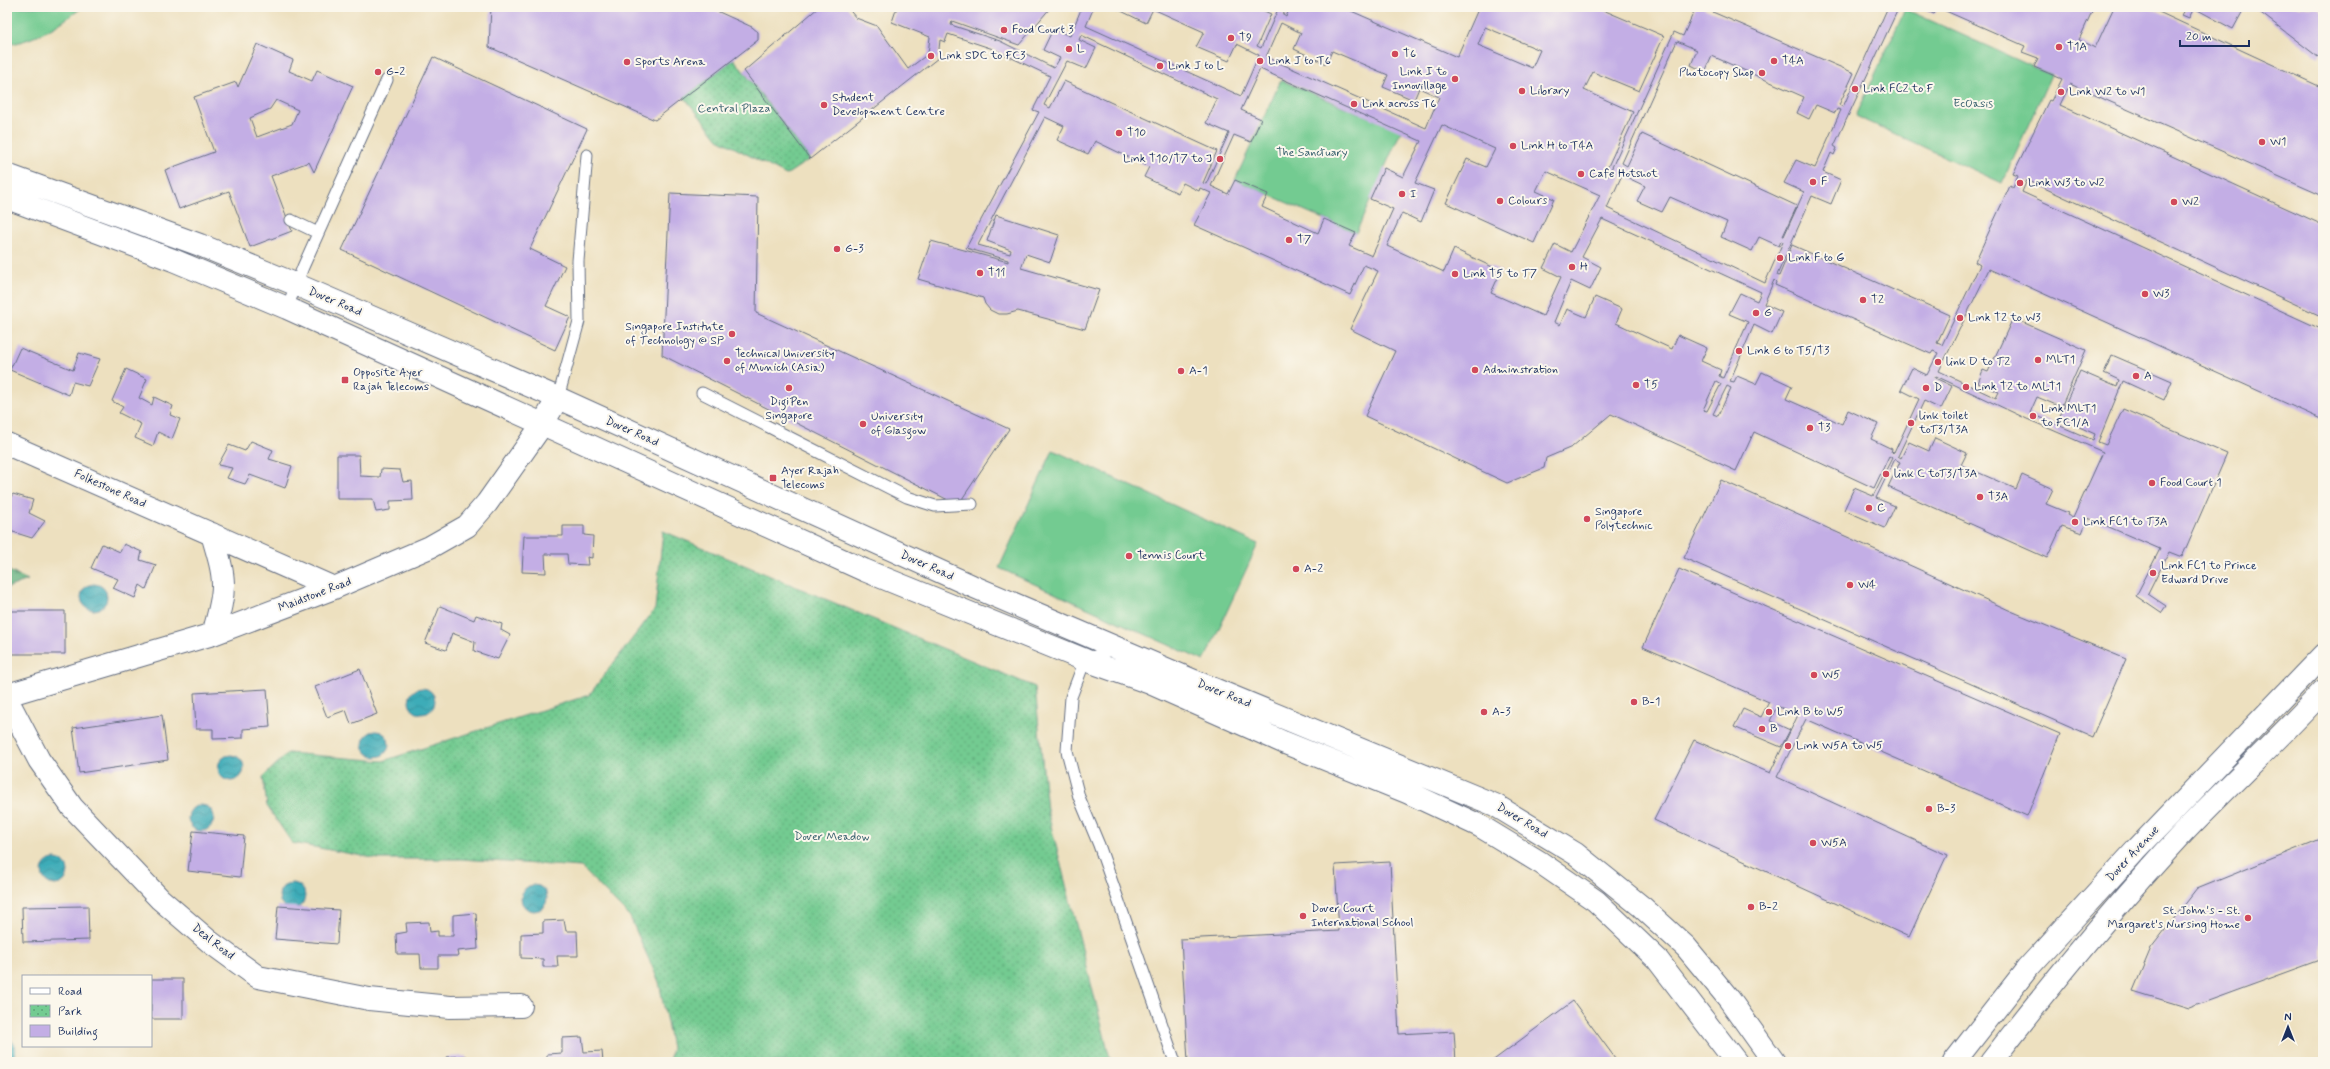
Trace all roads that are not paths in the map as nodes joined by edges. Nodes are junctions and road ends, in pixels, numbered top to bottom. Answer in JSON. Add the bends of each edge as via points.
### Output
{"nodes":[{"id":1,"x":387,"y":80,"type":"dead end"},
{"id":2,"x":587,"y":156,"type":"dead end"},
{"id":3,"x":7,"y":175,"type":"edge"},
{"id":4,"x":7,"y":198,"type":"edge"},
{"id":5,"x":291,"y":220,"type":"dead end"},
{"id":6,"x":318,"y":233,"type":"junction"},
{"id":7,"x":295,"y":284,"type":"junction"},
{"id":8,"x":287,"y":308,"type":"junction"},
{"id":9,"x":702,"y":394,"type":"dead end"},
{"id":10,"x":558,"y":398,"type":"junction"},
{"id":11,"x":542,"y":425,"type":"junction"},
{"id":12,"x":7,"y":444,"type":"edge"},
{"id":13,"x":972,"y":504,"type":"dead end"},
{"id":14,"x":212,"y":534,"type":"junction"},
{"id":15,"x":334,"y":588,"type":"junction"},
{"id":16,"x":213,"y":634,"type":"junction"},
{"id":17,"x":1115,"y":648,"type":"junction"},
{"id":18,"x":2323,"y":655,"type":"edge"},
{"id":19,"x":1085,"y":660,"type":"junction"},
{"id":20,"x":2323,"y":691,"type":"edge"},
{"id":21,"x":7,"y":695,"type":"edge"},
{"id":22,"x":7,"y":699,"type":"edge"},
{"id":23,"x":1291,"y":721,"type":"junction"},
{"id":24,"x":1283,"y":742,"type":"junction"},
{"id":25,"x":1329,"y":748,"type":"junction"},
{"id":26,"x":1495,"y":805,"type":"junction"},
{"id":27,"x":1480,"y":826,"type":"junction"},
{"id":28,"x":521,"y":1006,"type":"dead end"},
{"id":29,"x":1175,"y":1062,"type":"edge"},
{"id":30,"x":1736,"y":1062,"type":"edge"},
{"id":31,"x":1774,"y":1062,"type":"edge"},
{"id":32,"x":1954,"y":1062,"type":"edge"},
{"id":33,"x":1991,"y":1062,"type":"edge"}],
"edges":[{"from":1,"to":6,"type":"lane"},
{"from":2,"to":10,"type":"lane","via":[[578,261],[579,321]]},
{"from":3,"to":7,"type":"street","name":"Dover Road","via":[[193,242]]},
{"from":4,"to":8,"type":"street","name":"Dover Road","via":[[173,260]]},
{"from":5,"to":6,"type":"lane"},
{"from":6,"to":7,"type":"lane"},
{"from":7,"to":8,"type":"lane"},
{"from":7,"to":10,"type":"street","name":"Dover Road"},
{"from":8,"to":11,"type":"street","name":"Dover Road"},
{"from":9,"to":13,"type":"lane","via":[[907,497],[934,506]]},
{"from":10,"to":11,"type":"street","name":"Maidstone Road"},
{"from":10,"to":17,"type":"street","name":"Dover Road"},
{"from":11,"to":15,"type":"street","name":"Maidstone Road","via":[[487,503],[467,526],[430,548]]},
{"from":11,"to":19,"type":"street","name":"Dover Road","via":[[864,570]]},
{"from":12,"to":14,"type":"street","name":"Folkestone Road"},
{"from":14,"to":15,"type":"street","name":"Folkestone Road"},
{"from":14,"to":16,"type":"street","via":[[224,582],[224,599]]},
{"from":15,"to":16,"type":"street","name":"Maidstone Road"},
{"from":16,"to":21,"type":"street","name":"Maidstone Road"},
{"from":17,"to":19,"type":"lane"},
{"from":17,"to":23,"type":"street","name":"Dover Road"},
{"from":18,"to":32,"type":"street","name":"Dover Avenue","via":[[2136,850],[2027,969]]},
{"from":19,"to":24,"type":"street","name":"Dover Road","via":[[1150,683]]},
{"from":19,"to":29,"type":"lane","via":[[1071,697],[1067,752],[1079,797],[1099,845]]},
{"from":20,"to":33,"type":"street","name":"Dover Avenue","via":[[2184,833],[2128,895],[2050,985]]},
{"from":22,"to":28,"type":"street","name":"Deal Road","via":[[38,760],[72,806],[160,899],[210,942],[258,976],[369,999],[450,1007]]},
{"from":23,"to":24,"type":"lane"},
{"from":23,"to":25,"type":"street","name":"Dover Road"},
{"from":24,"to":25,"type":"street","name":"Dover Road"},
{"from":25,"to":26,"type":"street","name":"Dover Road"},
{"from":25,"to":27,"type":"street","name":"Dover Road"},
{"from":26,"to":27,"type":"street"},
{"from":26,"to":31,"type":"street","name":"Dover Road","via":[[1576,854],[1642,907],[1690,952],[1729,999]]},
{"from":27,"to":30,"type":"street","name":"Dover Road","via":[[1541,863],[1596,901],[1657,959]]}]}
